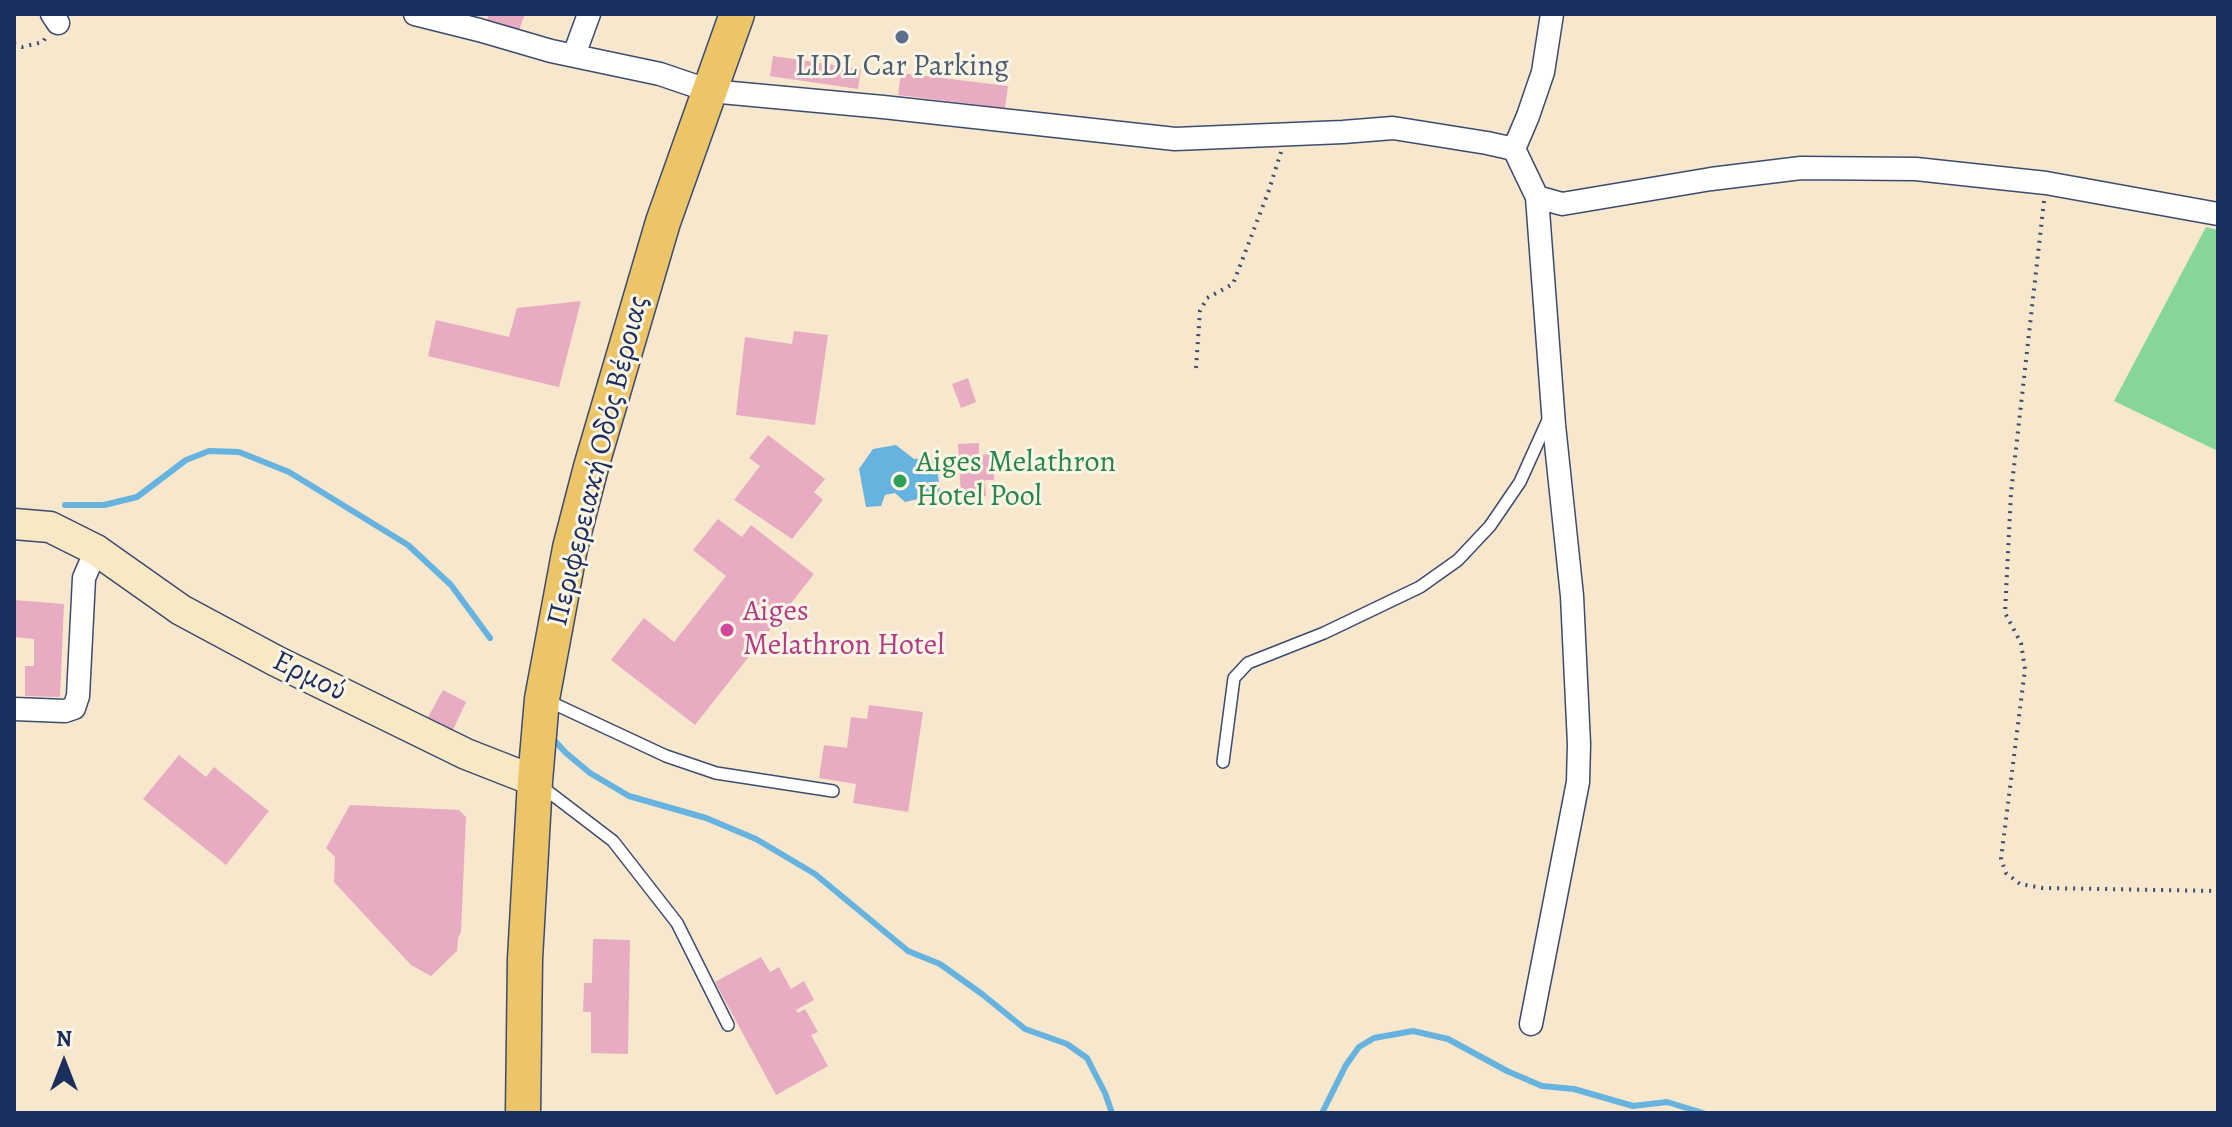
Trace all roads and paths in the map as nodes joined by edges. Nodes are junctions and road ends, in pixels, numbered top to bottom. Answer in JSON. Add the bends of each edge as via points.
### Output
{"nodes":[{"id":1,"x":589,"y":14,"type":"edge"},
{"id":2,"x":737,"y":14,"type":"edge"},
{"id":3,"x":1552,"y":14,"type":"edge"},
{"id":4,"x":428,"y":16,"type":"edge"},
{"id":5,"x":55,"y":18,"type":"edge"},
{"id":6,"x":14,"y":44,"type":"edge"},
{"id":7,"x":574,"y":55,"type":"junction"},
{"id":8,"x":710,"y":91,"type":"junction"},
{"id":9,"x":1287,"y":134,"type":"junction"},
{"id":10,"x":1514,"y":149,"type":"junction"},
{"id":11,"x":2046,"y":183,"type":"junction"},
{"id":12,"x":1537,"y":197,"type":"junction"},
{"id":13,"x":2218,"y":214,"type":"edge"},
{"id":14,"x":1196,"y":368,"type":"dead end"},
{"id":15,"x":1553,"y":409,"type":"junction"},
{"id":16,"x":14,"y":524,"type":"edge"},
{"id":17,"x":96,"y":550,"type":"junction"},
{"id":18,"x":542,"y":699,"type":"junction"},
{"id":19,"x":14,"y":709,"type":"edge"},
{"id":20,"x":1223,"y":762,"type":"dead end"},
{"id":21,"x":535,"y":781,"type":"junction"},
{"id":22,"x":833,"y":791,"type":"dead end"},
{"id":23,"x":2218,"y":891,"type":"edge"},
{"id":24,"x":1531,"y":1024,"type":"dead end"},
{"id":25,"x":728,"y":1025,"type":"dead end"},
{"id":26,"x":523,"y":1113,"type":"edge"}],
"edges":[{"from":1,"to":7,"type":"street"},
{"from":2,"to":8,"type":"main road","name":"Περιφερειακή Οδός Βέροιας"},
{"from":3,"to":10,"type":"street","via":[[1543,72]]},
{"from":4,"to":7,"type":"street"},
{"from":5,"to":6,"type":"path","via":[[43,42]]},
{"from":7,"to":8,"type":"street"},
{"from":8,"to":9,"type":"street","via":[[1175,139]]},
{"from":8,"to":18,"type":"main road","name":"Περιφερειακή Οδός Βέροιας","via":[[663,222],[591,467]]},
{"from":9,"to":10,"type":"street","via":[[1393,128]]},
{"from":9,"to":14,"type":"path","via":[[1233,284],[1207,298],[1200,311]]},
{"from":10,"to":12,"type":"street"},
{"from":11,"to":12,"type":"street","via":[[1916,169],[1801,168],[1562,204]]},
{"from":11,"to":13,"type":"street"},
{"from":11,"to":23,"type":"path","via":[[2011,493],[2005,613],[2021,643],[2025,669],[2001,859],[2006,873],[2020,884],[2043,888]]},
{"from":12,"to":15,"type":"street"},
{"from":15,"to":20,"type":"lane","via":[[1520,482],[1458,560],[1420,587],[1248,663],[1234,678]]},
{"from":15,"to":24,"type":"street","via":[[1572,596],[1578,782]]},
{"from":16,"to":17,"type":"street","name":"Ερμού","via":[[50,527]]},
{"from":17,"to":19,"type":"street","via":[[84,578],[74,708]]},
{"from":17,"to":21,"type":"street","name":"Ερμού","via":[[181,610],[276,661],[466,754]]},
{"from":18,"to":21,"type":"main road","name":"Περιφερειακή Οδός Βέροιας"},
{"from":18,"to":22,"type":"lane","via":[[716,773]]},
{"from":21,"to":25,"type":"lane","via":[[613,841],[677,923]]},
{"from":21,"to":26,"type":"main road","name":"Περιφερειακή Οδός Βέροιας"}]}
